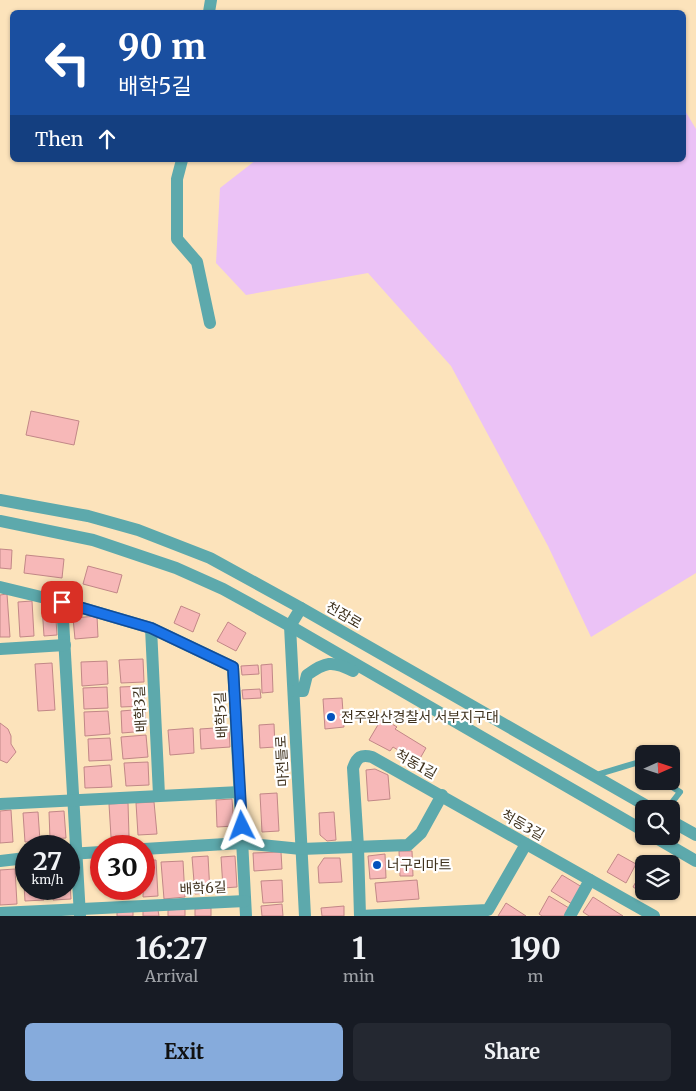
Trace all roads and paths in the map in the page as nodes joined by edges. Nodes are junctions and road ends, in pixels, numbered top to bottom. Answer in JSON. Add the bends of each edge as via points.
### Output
{"nodes":[{"id":1,"x":181,"y":162,"type":"edge"},
{"id":2,"x":210,"y":323,"type":"dead end"},
{"id":3,"x":0,"y":500,"type":"edge"},
{"id":4,"x":0,"y":521,"type":"edge"},
{"id":5,"x":0,"y":587,"type":"edge"},
{"id":6,"x":62,"y":602,"type":"junction"},
{"id":7,"x":301,"y":608,"type":"junction"},
{"id":8,"x":290,"y":626,"type":"junction"},
{"id":9,"x":151,"y":628,"type":"junction"},
{"id":10,"x":64,"y":645,"type":"junction"},
{"id":11,"x":0,"y":648,"type":"edge"},
{"id":12,"x":360,"y":667,"type":"junction"},
{"id":13,"x":294,"y":692,"type":"junction"},
{"id":14,"x":635,"y":763,"type":"edge"},
{"id":15,"x":595,"y":776,"type":"junction"},
{"id":16,"x":677,"y":790,"type":"edge"},
{"id":17,"x":240,"y":792,"type":"junction"},
{"id":18,"x":159,"y":795,"type":"junction"},
{"id":19,"x":442,"y":795,"type":"junction"},
{"id":20,"x":73,"y":799,"type":"junction"},
{"id":21,"x":636,"y":800,"type":"edge"},
{"id":22,"x":674,"y":800,"type":"edge"},
{"id":23,"x":0,"y":804,"type":"edge"},
{"id":24,"x":635,"y":826,"type":"edge"},
{"id":25,"x":680,"y":826,"type":"edge"},
{"id":26,"x":72,"y":835,"type":"edge"},
{"id":27,"x":696,"y":835,"type":"edge"},
{"id":28,"x":242,"y":843,"type":"junction"},
{"id":29,"x":526,"y":844,"type":"junction"},
{"id":30,"x":668,"y":845,"type":"edge"},
{"id":31,"x":155,"y":848,"type":"edge"},
{"id":32,"x":358,"y":848,"type":"junction"},
{"id":33,"x":301,"y":849,"type":"junction"},
{"id":34,"x":15,"y":859,"type":"edge"},
{"id":35,"x":0,"y":861,"type":"edge"},
{"id":36,"x":696,"y":861,"type":"edge"},
{"id":37,"x":590,"y":880,"type":"junction"},
{"id":38,"x":78,"y":900,"type":"edge"},
{"id":39,"x":245,"y":901,"type":"junction"},
{"id":40,"x":80,"y":913,"type":"edge"},
{"id":41,"x":0,"y":914,"type":"edge"},
{"id":42,"x":246,"y":916,"type":"edge"},
{"id":43,"x":305,"y":916,"type":"edge"},
{"id":44,"x":360,"y":916,"type":"edge"},
{"id":45,"x":570,"y":916,"type":"edge"},
{"id":46,"x":654,"y":916,"type":"edge"}],
"edges":[{"from":1,"to":2,"type":"street","via":[[176,179],[177,239],[197,262]]},
{"from":3,"to":7,"type":"street","name":"천잠로","via":[[88,516],[138,530],[210,558]]},
{"from":4,"to":8,"type":"street","via":[[93,540],[142,555],[223,589]]},
{"from":5,"to":6,"type":"street"},
{"from":6,"to":9,"type":"street"},
{"from":6,"to":10,"type":"street"},
{"from":7,"to":8,"type":"street"},
{"from":7,"to":15,"type":"street","name":"천잠로"},
{"from":8,"to":12,"type":"street"},
{"from":8,"to":13,"type":"street","name":"마전들로"},
{"from":9,"to":17,"type":"street","name":"배학5길","via":[[233,667]]},
{"from":9,"to":18,"type":"street","name":"배학3길"},
{"from":10,"to":11,"type":"street"},
{"from":10,"to":20,"type":"street"},
{"from":12,"to":13,"type":"street","via":[[357,673],[340,664],[321,665],[307,675],[303,691]]},
{"from":12,"to":24,"type":"street"},
{"from":13,"to":33,"type":"street","name":"마전들로"},
{"from":14,"to":15,"type":"lane"},
{"from":15,"to":21,"type":"street","name":"천잠로"},
{"from":16,"to":22,"type":"lane","via":[[680,792]]},
{"from":17,"to":18,"type":"street"},
{"from":17,"to":28,"type":"street","name":"배학5길"},
{"from":18,"to":20,"type":"street"},
{"from":19,"to":29,"type":"street","name":"척동3길"},
{"from":19,"to":32,"type":"street","name":"척동1길","via":[[421,832],[408,844]]},
{"from":19,"to":32,"type":"street","name":"척동1길","via":[[372,757],[364,755],[357,758],[353,768]]},
{"from":20,"to":23,"type":"street"},
{"from":20,"to":26,"type":"street"},
{"from":25,"to":27,"type":"street"},
{"from":28,"to":31,"type":"street"},
{"from":28,"to":33,"type":"street"},
{"from":28,"to":39,"type":"street","name":"배학6길"},
{"from":29,"to":37,"type":"street","name":"척동3길"},
{"from":29,"to":44,"type":"street","name":"척동1길","via":[[488,910]]},
{"from":30,"to":36,"type":"street"},
{"from":32,"to":33,"type":"street"},
{"from":32,"to":44,"type":"street","name":"척동1길"},
{"from":33,"to":43,"type":"street","name":"마전들로"},
{"from":34,"to":35,"type":"street"},
{"from":37,"to":45,"type":"street"},
{"from":37,"to":46,"type":"street","name":"척동3길"},
{"from":38,"to":40,"type":"street"},
{"from":39,"to":40,"type":"street","name":"배학6길"},
{"from":39,"to":42,"type":"street","name":"배학6길"},
{"from":40,"to":41,"type":"street","name":"배학6길"}]}
